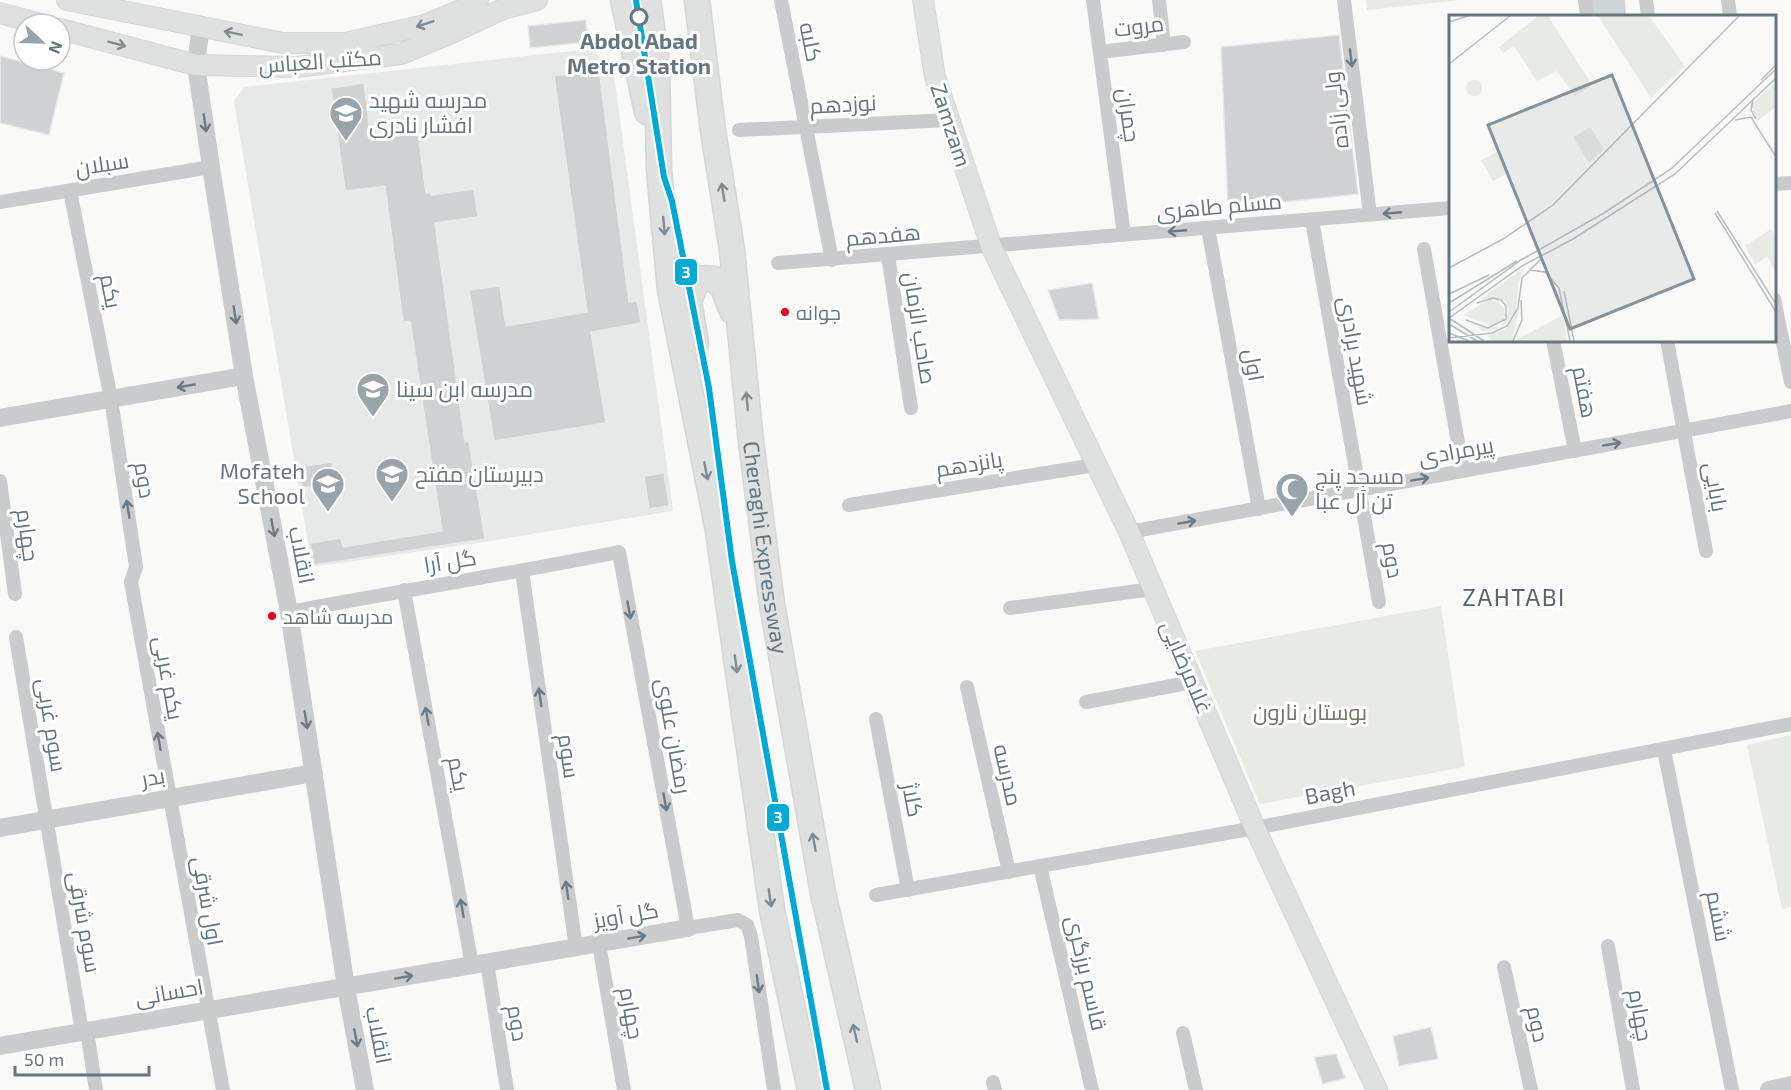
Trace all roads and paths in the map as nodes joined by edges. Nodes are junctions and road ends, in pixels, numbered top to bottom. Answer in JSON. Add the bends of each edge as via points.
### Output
{"nodes":[{"id":1,"x":67,"y":0,"type":"edge"},
{"id":2,"x":478,"y":0,"type":"edge"},
{"id":3,"x":537,"y":0,"type":"edge"},
{"id":4,"x":623,"y":0,"type":"edge"},
{"id":5,"x":648,"y":0,"type":"edge"},
{"id":6,"x":697,"y":0,"type":"edge"},
{"id":7,"x":781,"y":0,"type":"edge"},
{"id":8,"x":923,"y":0,"type":"edge"},
{"id":9,"x":1092,"y":0,"type":"edge"},
{"id":10,"x":1160,"y":0,"type":"edge"},
{"id":11,"x":1344,"y":0,"type":"edge"},
{"id":12,"x":1585,"y":0,"type":"edge"},
{"id":13,"x":1646,"y":0,"type":"edge"},
{"id":14,"x":1728,"y":0,"type":"edge"},
{"id":15,"x":1587,"y":15,"type":"edge"},
{"id":16,"x":1648,"y":15,"type":"edge"},
{"id":17,"x":1730,"y":15,"type":"edge"},
{"id":18,"x":201,"y":26,"type":"junction"},
{"id":19,"x":72,"y":32,"type":"edge"},
{"id":20,"x":1184,"y":42,"type":"dead end"},
{"id":21,"x":1164,"y":45,"type":"junction"},
{"id":22,"x":1100,"y":52,"type":"junction"},
{"id":23,"x":196,"y":65,"type":"junction"},
{"id":24,"x":950,"y":120,"type":"junction"},
{"id":25,"x":805,"y":127,"type":"junction"},
{"id":26,"x":739,"y":130,"type":"dead end"},
{"id":27,"x":211,"y":167,"type":"junction"},
{"id":28,"x":659,"y":170,"type":"junction"},
{"id":29,"x":1791,"y":183,"type":"edge"},
{"id":30,"x":1776,"y":184,"type":"edge"},
{"id":31,"x":70,"y":191,"type":"junction"},
{"id":32,"x":0,"y":202,"type":"edge"},
{"id":33,"x":1449,"y":208,"type":"edge"},
{"id":34,"x":1370,"y":215,"type":"junction"},
{"id":35,"x":1312,"y":220,"type":"junction"},
{"id":36,"x":1208,"y":228,"type":"junction"},
{"id":37,"x":1124,"y":235,"type":"junction"},
{"id":38,"x":991,"y":246,"type":"junction"},
{"id":39,"x":1424,"y":249,"type":"dead end"},
{"id":40,"x":888,"y":255,"type":"junction"},
{"id":41,"x":832,"y":260,"type":"junction"},
{"id":42,"x":778,"y":263,"type":"dead end"},
{"id":43,"x":1776,"y":309,"type":"edge"},
{"id":44,"x":742,"y":339,"type":"junction"},
{"id":45,"x":1553,"y":342,"type":"edge"},
{"id":46,"x":1667,"y":342,"type":"edge"},
{"id":47,"x":244,"y":376,"type":"junction"},
{"id":48,"x":1791,"y":382,"type":"edge"},
{"id":49,"x":111,"y":399,"type":"junction"},
{"id":50,"x":911,"y":408,"type":"dead end"},
{"id":51,"x":1791,"y":411,"type":"edge"},
{"id":52,"x":0,"y":418,"type":"edge"},
{"id":53,"x":1684,"y":431,"type":"junction"},
{"id":54,"x":700,"y":440,"type":"junction"},
{"id":55,"x":1575,"y":451,"type":"junction"},
{"id":56,"x":1095,"y":465,"type":"junction"},
{"id":57,"x":1463,"y":471,"type":"junction"},
{"id":58,"x":0,"y":481,"type":"edge"},
{"id":59,"x":1359,"y":490,"type":"junction"},
{"id":60,"x":849,"y":505,"type":"dead end"},
{"id":61,"x":1259,"y":509,"type":"junction"},
{"id":62,"x":1129,"y":532,"type":"junction"},
{"id":63,"x":1706,"y":551,"type":"dead end"},
{"id":64,"x":619,"y":552,"type":"joint"},
{"id":65,"x":136,"y":567,"type":"joint"},
{"id":66,"x":522,"y":571,"type":"junction"},
{"id":67,"x":1153,"y":588,"type":"junction"},
{"id":68,"x":404,"y":590,"type":"junction"},
{"id":69,"x":15,"y":594,"type":"dead end"},
{"id":70,"x":1379,"y":602,"type":"dead end"},
{"id":71,"x":1011,"y":608,"type":"dead end"},
{"id":72,"x":289,"y":612,"type":"junction"},
{"id":73,"x":16,"y":637,"type":"dead end"},
{"id":74,"x":1193,"y":682,"type":"junction"},
{"id":75,"x":967,"y":687,"type":"dead end"},
{"id":76,"x":1086,"y":702,"type":"dead end"},
{"id":77,"x":876,"y":719,"type":"dead end"},
{"id":78,"x":1791,"y":724,"type":"edge"},
{"id":79,"x":1664,"y":750,"type":"junction"},
{"id":80,"x":314,"y":773,"type":"junction"},
{"id":81,"x":169,"y":798,"type":"junction"},
{"id":82,"x":47,"y":820,"type":"junction"},
{"id":83,"x":0,"y":828,"type":"edge"},
{"id":84,"x":1255,"y":828,"type":"junction"},
{"id":85,"x":1040,"y":866,"type":"junction"},
{"id":86,"x":1009,"y":872,"type":"junction"},
{"id":87,"x":908,"y":890,"type":"junction"},
{"id":88,"x":876,"y":895,"type":"dead end"},
{"id":89,"x":688,"y":928,"type":"junction"},
{"id":90,"x":599,"y":944,"type":"junction"},
{"id":91,"x":1608,"y":946,"type":"dead end"},
{"id":92,"x":576,"y":948,"type":"junction"},
{"id":93,"x":480,"y":964,"type":"junction"},
{"id":94,"x":1504,"y":967,"type":"dead end"},
{"id":95,"x":346,"y":987,"type":"junction"},
{"id":96,"x":207,"y":1010,"type":"junction"},
{"id":97,"x":85,"y":1031,"type":"junction"},
{"id":98,"x":1183,"y":1033,"type":"dead end"},
{"id":99,"x":0,"y":1046,"type":"edge"},
{"id":100,"x":1791,"y":1085,"type":"edge"},
{"id":101,"x":96,"y":1090,"type":"edge"},
{"id":102,"x":223,"y":1090,"type":"edge"},
{"id":103,"x":365,"y":1090,"type":"edge"},
{"id":104,"x":507,"y":1090,"type":"edge"},
{"id":105,"x":624,"y":1090,"type":"edge"},
{"id":106,"x":774,"y":1090,"type":"edge"},
{"id":107,"x":810,"y":1090,"type":"edge"},
{"id":108,"x":868,"y":1090,"type":"edge"},
{"id":109,"x":1092,"y":1090,"type":"edge"},
{"id":110,"x":1196,"y":1090,"type":"edge"},
{"id":111,"x":1377,"y":1090,"type":"edge"},
{"id":112,"x":1531,"y":1090,"type":"edge"},
{"id":113,"x":1632,"y":1090,"type":"edge"},
{"id":114,"x":1732,"y":1090,"type":"edge"},
{"id":115,"x":1769,"y":1090,"type":"edge"}],
"edges":[{"from":1,"to":18,"type":"main road","name":"مکتب العباس"},
{"from":2,"to":18,"type":"main road","name":"مکتب العباس","one_way":true,"via":[[425,25],[345,43],[283,43]]},
{"from":3,"to":23,"type":"main road","name":"مکتب العباس","via":[[503,9],[401,54],[297,67]]},
{"from":4,"to":28,"type":"highway"},
{"from":5,"to":28,"type":"highway","name":"Cheraghi Expressway","via":[[657,63]]},
{"from":44,"to":6,"type":"highway","name":"Cheraghi Expressway","one_way":true},
{"from":7,"to":25,"type":"street","name":"کلبه"},
{"from":8,"to":24,"type":"main road","name":"Zamzam","via":[[935,77]]},
{"from":9,"to":22,"type":"street","name":"چمران"},
{"from":10,"to":21,"type":"street"},
{"from":11,"to":34,"type":"street","name":"ولی زاده","one_way":true},
{"from":12,"to":15,"type":"street"},
{"from":13,"to":16,"type":"street"},
{"from":14,"to":17,"type":"street"},
{"from":18,"to":23,"type":"street","name":"انقلاب"},
{"from":19,"to":23,"type":"main road","name":"مکتب العباس","one_way":true},
{"from":20,"to":21,"type":"street","name":"مروت"},
{"from":21,"to":22,"type":"street","name":"مروت"},
{"from":22,"to":37,"type":"street","name":"چمران"},
{"from":23,"to":27,"type":"street","name":"انقلاب","one_way":true},
{"from":24,"to":25,"type":"street","name":"نوزدهم"},
{"from":24,"to":38,"type":"main road","name":"Zamzam"},
{"from":25,"to":26,"type":"street","name":"نوزدهم"},
{"from":25,"to":41,"type":"street","name":"کلبه"},
{"from":27,"to":31,"type":"street","name":"سبلان"},
{"from":27,"to":47,"type":"street","name":"انقلاب","one_way":true},
{"from":28,"to":54,"type":"highway","name":"Cheraghi Expressway","one_way":true,"via":[[670,290]]},
{"from":29,"to":30,"type":"street"},
{"from":31,"to":32,"type":"street","name":"سبلان"},
{"from":31,"to":49,"type":"street","name":"یکم"},
{"from":33,"to":34,"type":"street","name":"مسلم طاهری","one_way":true},
{"from":34,"to":35,"type":"street","name":"مسلم طاهری"},
{"from":35,"to":36,"type":"street","name":"مسلم طاهری"},
{"from":35,"to":59,"type":"street","name":"شهید برادری"},
{"from":36,"to":37,"type":"street","name":"مسلم طاهری","one_way":true},
{"from":36,"to":61,"type":"street","name":"اول"},
{"from":37,"to":38,"type":"street","name":"مسلم طاهری"},
{"from":38,"to":40,"type":"street","name":"هفدهم"},
{"from":38,"to":56,"type":"main road","name":"غلامرضایی"},
{"from":39,"to":57,"type":"street"},
{"from":40,"to":41,"type":"street","name":"هفدهم"},
{"from":40,"to":50,"type":"street","name":"صاحب الزمان"},
{"from":41,"to":42,"type":"street","name":"هفدهم"},
{"from":43,"to":48,"type":"street"},
{"from":44,"to":54,"type":"highway","via":[[723,288],[715,279],[698,278],[689,301],[701,400]]},
{"from":108,"to":44,"type":"highway","name":"Cheraghi Expressway","one_way":true,"via":[[823,893],[772,604]]},
{"from":45,"to":55,"type":"street","name":"هفتم"},
{"from":46,"to":53,"type":"street","name":"بابایی"},
{"from":47,"to":49,"type":"street","one_way":true},
{"from":47,"to":72,"type":"street","name":"انقلاب","one_way":true},
{"from":49,"to":52,"type":"street"},
{"from":65,"to":49,"type":"street","name":"دوم","one_way":true},
{"from":51,"to":53,"type":"street","name":"پیرمرادی"},
{"from":55,"to":53,"type":"street","name":"پیرمرادی","one_way":true},
{"from":53,"to":63,"type":"street","name":"بابایی"},
{"from":54,"to":107,"type":"highway","name":"Cheraghi Expressway","one_way":true,"via":[[718,531],[772,910]]},
{"from":55,"to":57,"type":"street","name":"پیرمرادی"},
{"from":56,"to":60,"type":"street","name":"پانزدهم"},
{"from":56,"to":62,"type":"main road","name":"غلامرضایی"},
{"from":59,"to":57,"type":"street","name":"پیرمرادی","one_way":true},
{"from":58,"to":69,"type":"street","name":"چهارم"},
{"from":59,"to":61,"type":"street","name":"پیرمرادی"},
{"from":59,"to":70,"type":"street","name":"دوم"},
{"from":62,"to":61,"type":"street","name":"پیرمرادی","one_way":true},
{"from":62,"to":67,"type":"main road","name":"غلامرضایی"},
{"from":64,"to":66,"type":"street","name":"گل آرا"},
{"from":64,"to":89,"type":"street","name":"رمضان علوی","one_way":true},
{"from":81,"to":65,"type":"street","name":"یکم غربی","one_way":true,"via":[[131,582]]},
{"from":66,"to":68,"type":"street","name":"گل آرا"},
{"from":92,"to":66,"type":"street","name":"سوم","one_way":true},
{"from":67,"to":71,"type":"street"},
{"from":67,"to":74,"type":"main road","name":"غلامرضایی"},
{"from":68,"to":72,"type":"street","name":"گل آرا"},
{"from":93,"to":68,"type":"street","name":"یکم","one_way":true},
{"from":72,"to":80,"type":"street","name":"انقلاب","one_way":true},
{"from":73,"to":82,"type":"street","name":"سوم غربی"},
{"from":74,"to":76,"type":"street"},
{"from":74,"to":84,"type":"main road","name":"غلامرضایی"},
{"from":75,"to":86,"type":"street","name":"مدرسه"},
{"from":77,"to":87,"type":"street","name":"کلاژ"},
{"from":78,"to":79,"type":"street","name":"Bagh"},
{"from":79,"to":84,"type":"street","name":"Bagh"},
{"from":79,"to":114,"type":"street","name":"ششم"},
{"from":80,"to":81,"type":"street","name":"بدر"},
{"from":80,"to":95,"type":"street","name":"انقلاب"},
{"from":81,"to":82,"type":"street","name":"بدر"},
{"from":81,"to":96,"type":"street","name":"اول شرقی"},
{"from":82,"to":83,"type":"street","name":"بدر"},
{"from":82,"to":97,"type":"street","name":"سوم شرقی"},
{"from":84,"to":85,"type":"street","name":"Bagh"},
{"from":84,"to":111,"type":"main road","name":"غلامرضایی"},
{"from":85,"to":86,"type":"street","name":"Bagh"},
{"from":85,"to":109,"type":"street","name":"قاسم برزگری"},
{"from":86,"to":87,"type":"street","name":"Bagh"},
{"from":87,"to":88,"type":"street","name":"Bagh"},
{"from":90,"to":89,"type":"street","name":"گل آویز","one_way":true},
{"from":89,"to":106,"type":"street","name":"گل آویز","one_way":true,"via":[[738,920],[747,925]]},
{"from":90,"to":92,"type":"street","name":"گل آویز"},
{"from":90,"to":105,"type":"street","name":"چهارم"},
{"from":91,"to":113,"type":"street","name":"چهارم"},
{"from":92,"to":93,"type":"street","name":"گل آویز"},
{"from":95,"to":93,"type":"street","name":"گل آویز","one_way":true},
{"from":93,"to":104,"type":"street","name":"دوم"},
{"from":94,"to":112,"type":"street","name":"دوم"},
{"from":95,"to":96,"type":"street","name":"احسانی"},
{"from":95,"to":103,"type":"street","name":"انقلاب","one_way":true},
{"from":96,"to":97,"type":"street","name":"احسانی"},
{"from":96,"to":102,"type":"street"},
{"from":97,"to":99,"type":"street","name":"احسانی"},
{"from":97,"to":101,"type":"street"},
{"from":98,"to":110,"type":"street"},
{"from":100,"to":115,"type":"street"}]}
